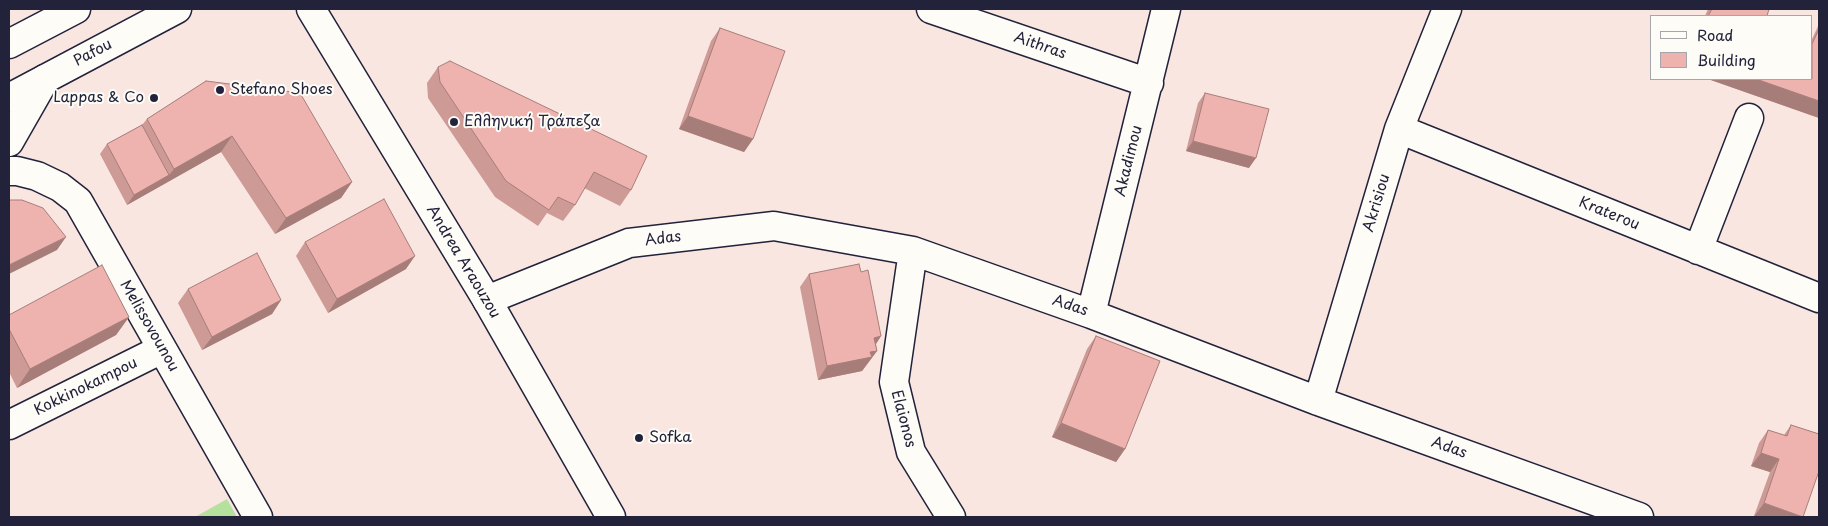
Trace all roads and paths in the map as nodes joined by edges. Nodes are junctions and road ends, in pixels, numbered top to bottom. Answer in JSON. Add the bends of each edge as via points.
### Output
{"nodes":[{"id":1,"x":76,"y":9,"type":"edge"},
{"id":2,"x":177,"y":9,"type":"edge"},
{"id":3,"x":312,"y":9,"type":"edge"},
{"id":4,"x":931,"y":9,"type":"edge"},
{"id":5,"x":1166,"y":9,"type":"edge"},
{"id":6,"x":1447,"y":9,"type":"edge"},
{"id":7,"x":9,"y":44,"type":"edge"},
{"id":8,"x":45,"y":79,"type":"junction"},
{"id":9,"x":1149,"y":83,"type":"junction"},
{"id":10,"x":9,"y":98,"type":"edge"},
{"id":11,"x":1749,"y":118,"type":"dead end"},
{"id":12,"x":1400,"y":129,"type":"junction"},
{"id":13,"x":9,"y":142,"type":"edge"},
{"id":14,"x":9,"y":171,"type":"edge"},
{"id":15,"x":1698,"y":250,"type":"junction"},
{"id":16,"x":913,"y":252,"type":"junction"},
{"id":17,"x":1819,"y":298,"type":"edge"},
{"id":18,"x":487,"y":300,"type":"junction"},
{"id":19,"x":1091,"y":314,"type":"junction"},
{"id":20,"x":162,"y":350,"type":"junction"},
{"id":21,"x":1318,"y":401,"type":"junction"},
{"id":22,"x":9,"y":425,"type":"edge"},
{"id":23,"x":258,"y":517,"type":"edge"},
{"id":24,"x":611,"y":517,"type":"edge"},
{"id":25,"x":951,"y":517,"type":"edge"},
{"id":26,"x":1639,"y":517,"type":"edge"}],
"edges":[{"from":1,"to":7,"type":"street"},
{"from":2,"to":8,"type":"street","name":"Pafou"},
{"from":3,"to":18,"type":"street","name":"Andrea Araouzou"},
{"from":4,"to":9,"type":"street","name":"Aithras"},
{"from":5,"to":9,"type":"street","name":"Akadimou"},
{"from":6,"to":12,"type":"street","name":"Akrisiou"},
{"from":8,"to":10,"type":"street","name":"Pafou"},
{"from":8,"to":13,"type":"street"},
{"from":9,"to":19,"type":"street","name":"Akadimou"},
{"from":11,"to":15,"type":"street"},
{"from":12,"to":15,"type":"street","name":"Kraterou"},
{"from":12,"to":21,"type":"street","name":"Akrisiou"},
{"from":14,"to":20,"type":"street","name":"Melissovounou","via":[[36,176],[60,187],[78,201]]},
{"from":15,"to":17,"type":"street","name":"Kraterou"},
{"from":16,"to":18,"type":"street","name":"Adas","via":[[774,226],[629,243]]},
{"from":16,"to":19,"type":"street","name":"Adas"},
{"from":16,"to":25,"type":"street","name":"Elaionos","via":[[894,382],[911,452]]},
{"from":18,"to":24,"type":"street","name":"Andrea Araouzou"},
{"from":19,"to":21,"type":"street","name":"Adas"},
{"from":20,"to":22,"type":"street","name":"Kokkinokampou"},
{"from":20,"to":23,"type":"street","name":"Melissovounou"},
{"from":21,"to":26,"type":"street","name":"Adas"}]}
